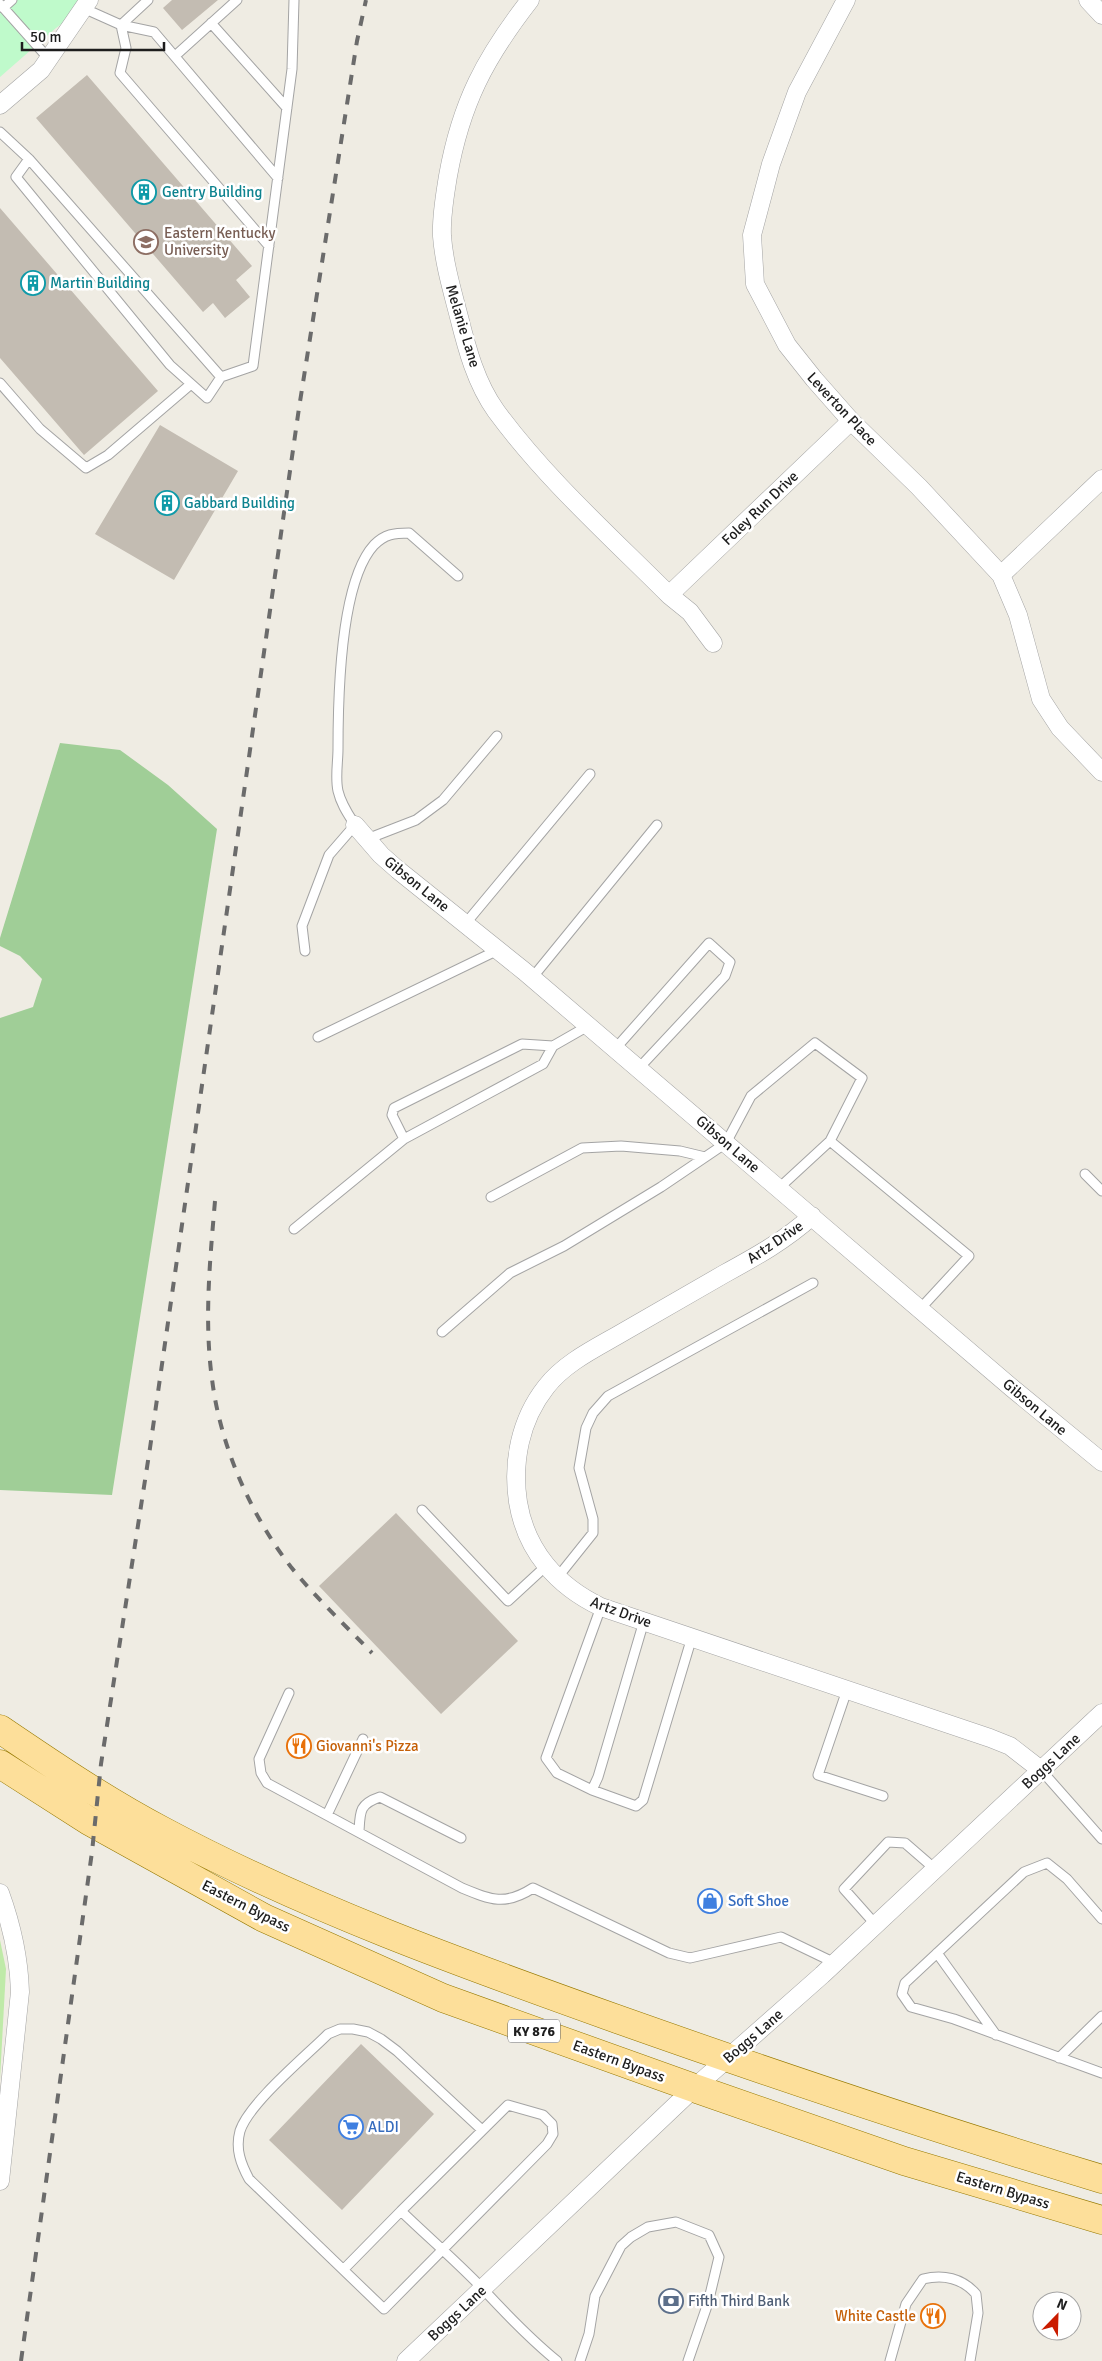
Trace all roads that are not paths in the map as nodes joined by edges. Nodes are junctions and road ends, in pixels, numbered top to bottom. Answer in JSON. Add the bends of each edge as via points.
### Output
{"nodes":[{"id":1,"x":12,"y":0,"type":"edge"},
{"id":2,"x":148,"y":0,"type":"edge"},
{"id":3,"x":237,"y":0,"type":"edge"},
{"id":4,"x":294,"y":0,"type":"edge"},
{"id":5,"x":530,"y":0,"type":"edge"},
{"id":6,"x":846,"y":0,"type":"edge"},
{"id":7,"x":1088,"y":0,"type":"edge"},
{"id":8,"x":86,"y":4,"type":"edge"},
{"id":9,"x":2,"y":6,"type":"edge"},
{"id":10,"x":1102,"y":15,"type":"edge"},
{"id":11,"x":211,"y":23,"type":"junction"},
{"id":12,"x":121,"y":24,"type":"junction"},
{"id":13,"x":175,"y":56,"type":"junction"},
{"id":14,"x":49,"y":59,"type":"junction"},
{"id":15,"x":0,"y":105,"type":"edge"},
{"id":16,"x":287,"y":108,"type":"junction"},
{"id":17,"x":0,"y":132,"type":"edge"},
{"id":18,"x":30,"y":159,"type":"junction"},
{"id":19,"x":278,"y":178,"type":"junction"},
{"id":20,"x":269,"y":246,"type":"junction"},
{"id":21,"x":221,"y":377,"type":"junction"},
{"id":22,"x":0,"y":383,"type":"edge"},
{"id":23,"x":191,"y":384,"type":"junction"},
{"id":24,"x":851,"y":421,"type":"junction"},
{"id":25,"x":1102,"y":478,"type":"edge"},
{"id":26,"x":1001,"y":575,"type":"junction"},
{"id":27,"x":458,"y":576,"type":"dead end"},
{"id":28,"x":669,"y":595,"type":"junction"},
{"id":29,"x":713,"y":642,"type":"dead end"},
{"id":30,"x":497,"y":736,"type":"dead end"},
{"id":31,"x":1102,"y":772,"type":"edge"},
{"id":32,"x":590,"y":774,"type":"dead end"},
{"id":33,"x":355,"y":825,"type":"junction"},
{"id":34,"x":657,"y":825,"type":"dead end"},
{"id":35,"x":366,"y":839,"type":"junction"},
{"id":36,"x":466,"y":923,"type":"junction"},
{"id":37,"x":498,"y":950,"type":"junction"},
{"id":38,"x":305,"y":951,"type":"dead end"},
{"id":39,"x":532,"y":978,"type":"junction"},
{"id":40,"x":588,"y":1026,"type":"junction"},
{"id":41,"x":318,"y":1036,"type":"dead end"},
{"id":42,"x":553,"y":1046,"type":"junction"},
{"id":43,"x":616,"y":1049,"type":"junction"},
{"id":44,"x":638,"y":1068,"type":"junction"},
{"id":45,"x":404,"y":1139,"type":"junction"},
{"id":46,"x":830,"y":1140,"type":"junction"},
{"id":47,"x":726,"y":1143,"type":"junction"},
{"id":48,"x":705,"y":1157,"type":"junction"},
{"id":49,"x":1085,"y":1174,"type":"dead end"},
{"id":50,"x":779,"y":1188,"type":"junction"},
{"id":51,"x":1102,"y":1190,"type":"edge"},
{"id":52,"x":491,"y":1197,"type":"dead end"},
{"id":53,"x":812,"y":1216,"type":"junction"},
{"id":54,"x":294,"y":1229,"type":"dead end"},
{"id":55,"x":813,"y":1283,"type":"dead end"},
{"id":56,"x":920,"y":1309,"type":"junction"},
{"id":57,"x":442,"y":1332,"type":"dead end"},
{"id":58,"x":1102,"y":1462,"type":"edge"},
{"id":59,"x":422,"y":1510,"type":"dead end"},
{"id":60,"x":551,"y":1572,"type":"junction"},
{"id":61,"x":601,"y":1607,"type":"junction"},
{"id":62,"x":644,"y":1621,"type":"junction"},
{"id":63,"x":692,"y":1637,"type":"junction"},
{"id":64,"x":847,"y":1690,"type":"junction"},
{"id":65,"x":288,"y":1693,"type":"dead end"},
{"id":66,"x":1102,"y":1713,"type":"edge"},
{"id":67,"x":0,"y":1729,"type":"edge"},
{"id":68,"x":363,"y":1739,"type":"dead end"},
{"id":69,"x":0,"y":1764,"type":"edge"},
{"id":70,"x":1041,"y":1770,"type":"junction"},
{"id":71,"x":592,"y":1790,"type":"junction"},
{"id":72,"x":883,"y":1796,"type":"dead end"},
{"id":73,"x":327,"y":1815,"type":"junction"},
{"id":74,"x":360,"y":1832,"type":"junction"},
{"id":75,"x":461,"y":1838,"type":"dead end"},
{"id":76,"x":1102,"y":1839,"type":"edge"},
{"id":77,"x":936,"y":1869,"type":"junction"},
{"id":78,"x":0,"y":1893,"type":"edge"},
{"id":79,"x":1102,"y":1919,"type":"edge"},
{"id":80,"x":876,"y":1925,"type":"junction"},
{"id":81,"x":937,"y":1953,"type":"junction"},
{"id":82,"x":835,"y":1963,"type":"junction"},
{"id":83,"x":1102,"y":2016,"type":"edge"},
{"id":84,"x":996,"y":2035,"type":"junction"},
{"id":85,"x":1059,"y":2058,"type":"junction"},
{"id":86,"x":728,"y":2059,"type":"junction"},
{"id":87,"x":1102,"y":2073,"type":"edge"},
{"id":88,"x":694,"y":2088,"type":"junction"},
{"id":89,"x":482,"y":2130,"type":"junction"},
{"id":90,"x":1102,"y":2179,"type":"edge"},
{"id":91,"x":0,"y":2181,"type":"edge"},
{"id":92,"x":401,"y":2211,"type":"junction"},
{"id":93,"x":1102,"y":2220,"type":"edge"},
{"id":94,"x":442,"y":2250,"type":"junction"},
{"id":95,"x":344,"y":2269,"type":"junction"},
{"id":96,"x":482,"y":2289,"type":"junction"},
{"id":97,"x":406,"y":2361,"type":"edge"},
{"id":98,"x":557,"y":2361,"type":"edge"},
{"id":99,"x":580,"y":2361,"type":"edge"},
{"id":100,"x":688,"y":2361,"type":"edge"},
{"id":101,"x":890,"y":2361,"type":"edge"},
{"id":102,"x":970,"y":2361,"type":"edge"}],
"edges":[{"from":1,"to":9,"type":"lane"},
{"from":2,"to":12,"type":"lane"},
{"from":3,"to":11,"type":"lane"},
{"from":4,"to":16,"type":"lane"},
{"from":5,"to":28,"type":"street","name":"Melanie Lane","via":[[479,76],[461,119],[444,199],[442,234],[448,275],[470,361],[495,409],[550,476]]},
{"from":6,"to":24,"type":"street","name":"Leverton Place","via":[[797,92],[771,164],[752,235],[755,284],[787,345]]},
{"from":7,"to":10,"type":"street"},
{"from":8,"to":12,"type":"lane"},
{"from":8,"to":14,"type":"street"},
{"from":9,"to":14,"type":"lane"},
{"from":11,"to":13,"type":"lane"},
{"from":11,"to":16,"type":"lane"},
{"from":12,"to":13,"type":"lane","via":[[154,32]]},
{"from":12,"to":20,"type":"lane","via":[[126,48],[120,73]]},
{"from":13,"to":19,"type":"lane"},
{"from":14,"to":15,"type":"street","via":[[41,70]]},
{"from":16,"to":19,"type":"lane"},
{"from":17,"to":18,"type":"lane"},
{"from":18,"to":21,"type":"lane"},
{"from":18,"to":23,"type":"lane","via":[[16,177],[170,365]]},
{"from":19,"to":20,"type":"lane"},
{"from":20,"to":21,"type":"lane","via":[[253,366]]},
{"from":21,"to":23,"type":"lane","via":[[207,398]]},
{"from":22,"to":23,"type":"lane","via":[[40,429],[86,468],[108,455]]},
{"from":24,"to":26,"type":"street","name":"Leverton Place","via":[[919,487]]},
{"from":24,"to":28,"type":"street","name":"Foley Run Drive"},
{"from":25,"to":26,"type":"street"},
{"from":26,"to":31,"type":"street","name":"Leverton Place","via":[[1018,615],[1041,699],[1060,728]]},
{"from":27,"to":33,"type":"lane","via":[[409,533],[390,533],[374,545],[361,565],[351,593],[338,690],[337,790]]},
{"from":28,"to":29,"type":"street","name":"Melanie Lane","via":[[690,612]]},
{"from":30,"to":35,"type":"lane","via":[[443,800],[416,820]]},
{"from":32,"to":36,"type":"lane"},
{"from":33,"to":35,"type":"street","name":"Gibson Lane"},
{"from":33,"to":38,"type":"lane","via":[[328,855],[302,926]]},
{"from":34,"to":39,"type":"lane"},
{"from":35,"to":36,"type":"street","name":"Gibson Lane","via":[[398,870]]},
{"from":36,"to":37,"type":"street","name":"Gibson Lane"},
{"from":37,"to":39,"type":"street","name":"Gibson Lane"},
{"from":37,"to":41,"type":"lane"},
{"from":39,"to":40,"type":"street","name":"Gibson Lane"},
{"from":40,"to":42,"type":"lane"},
{"from":40,"to":43,"type":"street","name":"Gibson Lane"},
{"from":42,"to":45,"type":"lane","via":[[543,1064]]},
{"from":42,"to":45,"type":"lane","via":[[522,1044],[394,1108],[392,1115]]},
{"from":43,"to":44,"type":"street","name":"Gibson Lane"},
{"from":43,"to":44,"type":"lane","via":[[710,943],[730,962],[726,976]]},
{"from":44,"to":47,"type":"street","name":"Gibson Lane"},
{"from":45,"to":54,"type":"lane"},
{"from":46,"to":47,"type":"lane","via":[[862,1078],[815,1043],[751,1096]]},
{"from":46,"to":50,"type":"lane"},
{"from":46,"to":56,"type":"lane","via":[[969,1256]]},
{"from":47,"to":48,"type":"lane"},
{"from":47,"to":50,"type":"street","name":"Gibson Lane"},
{"from":48,"to":52,"type":"lane","via":[[680,1151],[621,1146],[582,1148]]},
{"from":48,"to":57,"type":"lane","via":[[564,1246],[510,1273]]},
{"from":49,"to":51,"type":"lane"},
{"from":50,"to":53,"type":"street","name":"Gibson Lane"},
{"from":53,"to":56,"type":"street","name":"Gibson Lane"},
{"from":53,"to":60,"type":"street","name":"Artz Drive","via":[[773,1246],[576,1360],[546,1386],[525,1424],[516,1468],[520,1513],[527,1534]]},
{"from":55,"to":60,"type":"lane","via":[[608,1396],[592,1413],[579,1468],[593,1519],[593,1532]]},
{"from":56,"to":58,"type":"street","name":"Gibson Lane"},
{"from":59,"to":60,"type":"lane","via":[[508,1601]]},
{"from":60,"to":61,"type":"street","name":"Artz Drive","via":[[582,1598]]},
{"from":61,"to":62,"type":"street","name":"Artz Drive"},
{"from":61,"to":71,"type":"lane","via":[[546,1758],[557,1773]]},
{"from":62,"to":63,"type":"street","name":"Artz Drive"},
{"from":62,"to":71,"type":"lane"},
{"from":63,"to":64,"type":"street","name":"Artz Drive"},
{"from":63,"to":71,"type":"lane","via":[[643,1800],[636,1806]]},
{"from":64,"to":70,"type":"street","name":"Artz Drive","via":[[1010,1746]]},
{"from":64,"to":72,"type":"lane","via":[[818,1775]]},
{"from":65,"to":73,"type":"lane","via":[[259,1759],[261,1773],[266,1783]]},
{"from":66,"to":70,"type":"street","name":"Boggs Lane"},
{"from":67,"to":86,"type":"main road","name":"Eastern Bypass","number":"KY 876","via":[[78,1782],[163,1831],[294,1894],[464,1964]]},
{"from":68,"to":73,"type":"lane"},
{"from":69,"to":88,"type":"main road","name":"Eastern Bypass","number":"KY 876","via":[[89,1821],[264,1918],[443,1998]]},
{"from":70,"to":76,"type":"lane"},
{"from":70,"to":77,"type":"street","name":"Boggs Lane"},
{"from":73,"to":74,"type":"lane"},
{"from":74,"to":75,"type":"lane","via":[[362,1809],[367,1801],[380,1797]]},
{"from":74,"to":82,"type":"lane","via":[[479,1895],[509,1900],[533,1888],[669,1953],[690,1958],[781,1937]]},
{"from":77,"to":80,"type":"street","name":"Boggs Lane"},
{"from":77,"to":80,"type":"lane","via":[[905,1843],[888,1842],[844,1889]]},
{"from":78,"to":91,"type":"street","via":[[14,1938],[20,1992]]},
{"from":79,"to":81,"type":"lane","via":[[1067,1879],[1047,1863],[1024,1872]]},
{"from":80,"to":82,"type":"street","name":"Boggs Lane"},
{"from":81,"to":84,"type":"lane"},
{"from":81,"to":84,"type":"lane","via":[[905,1983],[902,1994],[911,2007]]},
{"from":82,"to":86,"type":"street","name":"Boggs Lane"},
{"from":83,"to":85,"type":"lane"},
{"from":84,"to":85,"type":"lane"},
{"from":85,"to":87,"type":"lane"},
{"from":86,"to":88,"type":"street","name":"Boggs Lane"},
{"from":86,"to":90,"type":"main road","name":"Eastern Bypass","number":"KY 876","via":[[984,2144]]},
{"from":88,"to":93,"type":"main road","name":"Eastern Bypass","number":"KY 876","via":[[904,2160]]},
{"from":88,"to":96,"type":"street","name":"Boggs Lane"},
{"from":89,"to":92,"type":"lane"},
{"from":89,"to":94,"type":"lane","via":[[508,2105],[543,2115],[552,2124],[553,2134],[547,2144]]},
{"from":89,"to":95,"type":"lane","via":[[397,2051],[381,2039],[353,2029],[340,2029],[328,2034],[258,2104],[240,2132],[240,2162],[249,2179]]},
{"from":92,"to":94,"type":"lane"},
{"from":92,"to":95,"type":"lane"},
{"from":94,"to":95,"type":"lane","via":[[384,2309]]},
{"from":94,"to":96,"type":"lane"},
{"from":96,"to":97,"type":"street","name":"Boggs Lane"},
{"from":96,"to":98,"type":"lane","via":[[524,2333]]},
{"from":99,"to":100,"type":"lane","via":[[589,2334],[595,2296],[621,2246],[648,2226],[676,2222],[709,2235],[719,2257]]},
{"from":101,"to":102,"type":"lane","via":[[906,2304],[923,2279],[934,2276],[963,2283],[976,2294],[978,2313]]}]}
